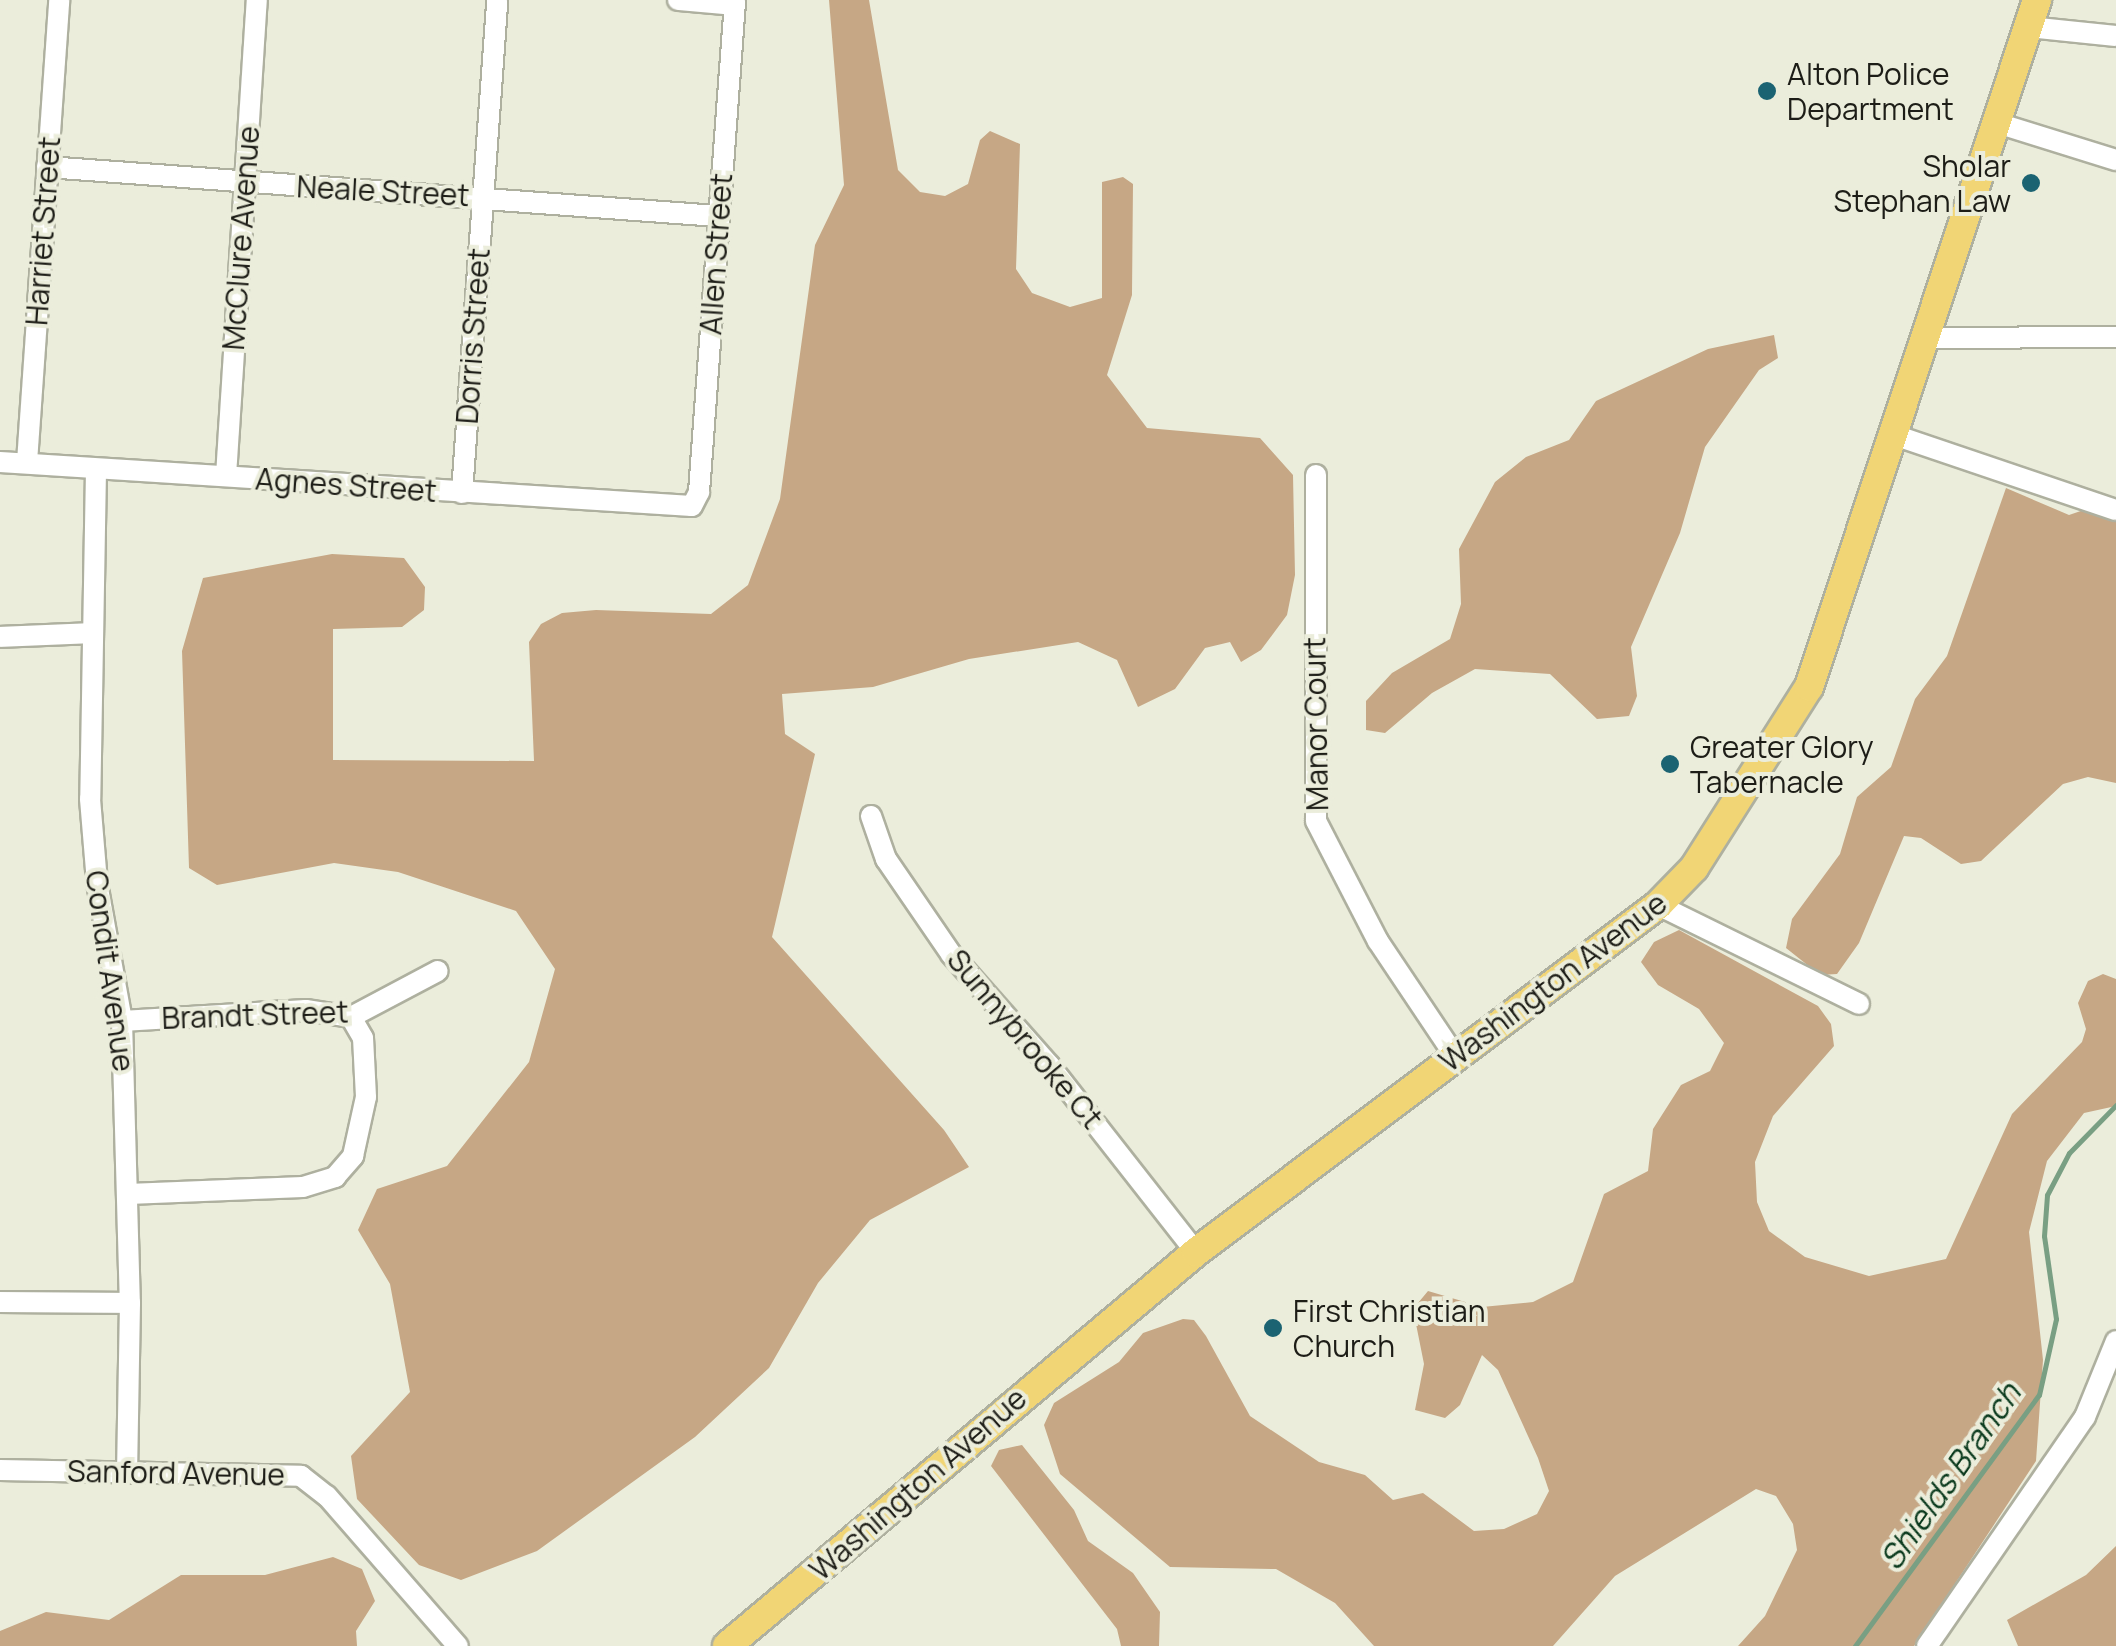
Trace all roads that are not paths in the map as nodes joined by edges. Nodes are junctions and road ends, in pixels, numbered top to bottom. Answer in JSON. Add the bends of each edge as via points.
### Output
{"nodes":[{"id":1,"x":58,"y":0,"type":"edge"},
{"id":2,"x":258,"y":0,"type":"edge"},
{"id":3,"x":497,"y":0,"type":"edge"},
{"id":4,"x":678,"y":0,"type":"edge"},
{"id":5,"x":734,"y":2,"type":"edge"},
{"id":6,"x":2032,"y":9,"type":"edge"},
{"id":7,"x":2116,"y":36,"type":"edge"},
{"id":8,"x":1997,"y":123,"type":"junction"},
{"id":9,"x":2116,"y":160,"type":"edge"},
{"id":10,"x":47,"y":167,"type":"junction"},
{"id":11,"x":245,"y":182,"type":"junction"},
{"id":12,"x":484,"y":197,"type":"junction"},
{"id":13,"x":718,"y":216,"type":"junction"},
{"id":14,"x":2116,"y":336,"type":"edge"},
{"id":15,"x":1926,"y":338,"type":"junction"},
{"id":16,"x":1894,"y":435,"type":"junction"},
{"id":17,"x":0,"y":462,"type":"edge"},
{"id":18,"x":26,"y":462,"type":"junction"},
{"id":19,"x":96,"y":470,"type":"junction"},
{"id":20,"x":1316,"y":474,"type":"dead end"},
{"id":21,"x":226,"y":476,"type":"junction"},
{"id":22,"x":462,"y":493,"type":"junction"},
{"id":23,"x":692,"y":506,"type":"joint"},
{"id":24,"x":2116,"y":510,"type":"edge"},
{"id":25,"x":90,"y":632,"type":"junction"},
{"id":26,"x":0,"y":637,"type":"edge"},
{"id":27,"x":871,"y":816,"type":"dead end"},
{"id":28,"x":1658,"y":905,"type":"junction"},
{"id":29,"x":438,"y":971,"type":"dead end"},
{"id":30,"x":1859,"y":1004,"type":"dead end"},
{"id":31,"x":351,"y":1017,"type":"junction"},
{"id":32,"x":122,"y":1021,"type":"junction"},
{"id":33,"x":1455,"y":1056,"type":"junction"},
{"id":34,"x":128,"y":1194,"type":"junction"},
{"id":35,"x":1196,"y":1252,"type":"junction"},
{"id":36,"x":0,"y":1302,"type":"edge"},
{"id":37,"x":130,"y":1304,"type":"junction"},
{"id":38,"x":2116,"y":1341,"type":"edge"},
{"id":39,"x":0,"y":1470,"type":"edge"},
{"id":40,"x":127,"y":1471,"type":"junction"},
{"id":41,"x":458,"y":1646,"type":"edge"},
{"id":42,"x":727,"y":1646,"type":"edge"},
{"id":43,"x":1927,"y":1646,"type":"edge"}],
"edges":[{"from":1,"to":10,"type":"street","name":"Harriet Street"},
{"from":2,"to":11,"type":"street","name":"McClure Avenue"},
{"from":3,"to":12,"type":"street","name":"Dorris Street"},
{"from":4,"to":5,"type":"street"},
{"from":5,"to":13,"type":"street","name":"Allen Street"},
{"from":6,"to":7,"type":"street"},
{"from":6,"to":8,"type":"main road","name":"Washington Avenue"},
{"from":8,"to":9,"type":"street"},
{"from":8,"to":15,"type":"main road","name":"Washington Avenue"},
{"from":10,"to":11,"type":"street","name":"Neale Street"},
{"from":10,"to":18,"type":"street","name":"Harriet Street"},
{"from":11,"to":12,"type":"street","name":"Neale Street"},
{"from":11,"to":21,"type":"street","name":"McClure Avenue"},
{"from":12,"to":13,"type":"street","name":"Neale Street"},
{"from":12,"to":22,"type":"street","name":"Dorris Street"},
{"from":13,"to":23,"type":"street","name":"Allen Street"},
{"from":14,"to":15,"type":"street"},
{"from":15,"to":16,"type":"main road","name":"Washington Avenue"},
{"from":16,"to":24,"type":"street"},
{"from":16,"to":28,"type":"main road","name":"Washington Avenue","via":[[1809,687],[1712,845]]},
{"from":17,"to":18,"type":"street","name":"Agnes Street"},
{"from":18,"to":19,"type":"street","name":"Agnes Street"},
{"from":19,"to":21,"type":"street","name":"Agnes Street"},
{"from":19,"to":25,"type":"street","name":"Condit Avenue"},
{"from":20,"to":33,"type":"street","name":"Manor Court","via":[[1316,821],[1378,941]]},
{"from":21,"to":22,"type":"street","name":"Agnes Street"},
{"from":22,"to":23,"type":"street","name":"Agnes Street"},
{"from":25,"to":26,"type":"street"},
{"from":25,"to":32,"type":"street","name":"Condit Avenue","via":[[92,841]]},
{"from":27,"to":35,"type":"street","name":"Sunnybrooke Ct","via":[[886,859],[951,954],[1050,1066]]},
{"from":28,"to":30,"type":"street"},
{"from":28,"to":33,"type":"main road","name":"Washington Avenue"},
{"from":29,"to":31,"type":"street","name":"Brandt Street"},
{"from":31,"to":32,"type":"street","name":"Brandt Street","via":[[306,1010]]},
{"from":31,"to":34,"type":"street","via":[[365,1051],[364,1115],[354,1156],[336,1177],[303,1187]]},
{"from":32,"to":34,"type":"street","name":"Condit Avenue"},
{"from":33,"to":35,"type":"main road","name":"Washington Avenue"},
{"from":34,"to":37,"type":"street","name":"Condit Avenue"},
{"from":35,"to":42,"type":"main road","name":"Washington Avenue"},
{"from":36,"to":37,"type":"street"},
{"from":37,"to":40,"type":"street","name":"Condit Avenue"},
{"from":38,"to":43,"type":"street","via":[[2085,1417]]},
{"from":39,"to":40,"type":"street","name":"Sanford Avenue"},
{"from":40,"to":41,"type":"street","name":"Sanford Avenue","via":[[272,1472],[310,1481]]}]}
